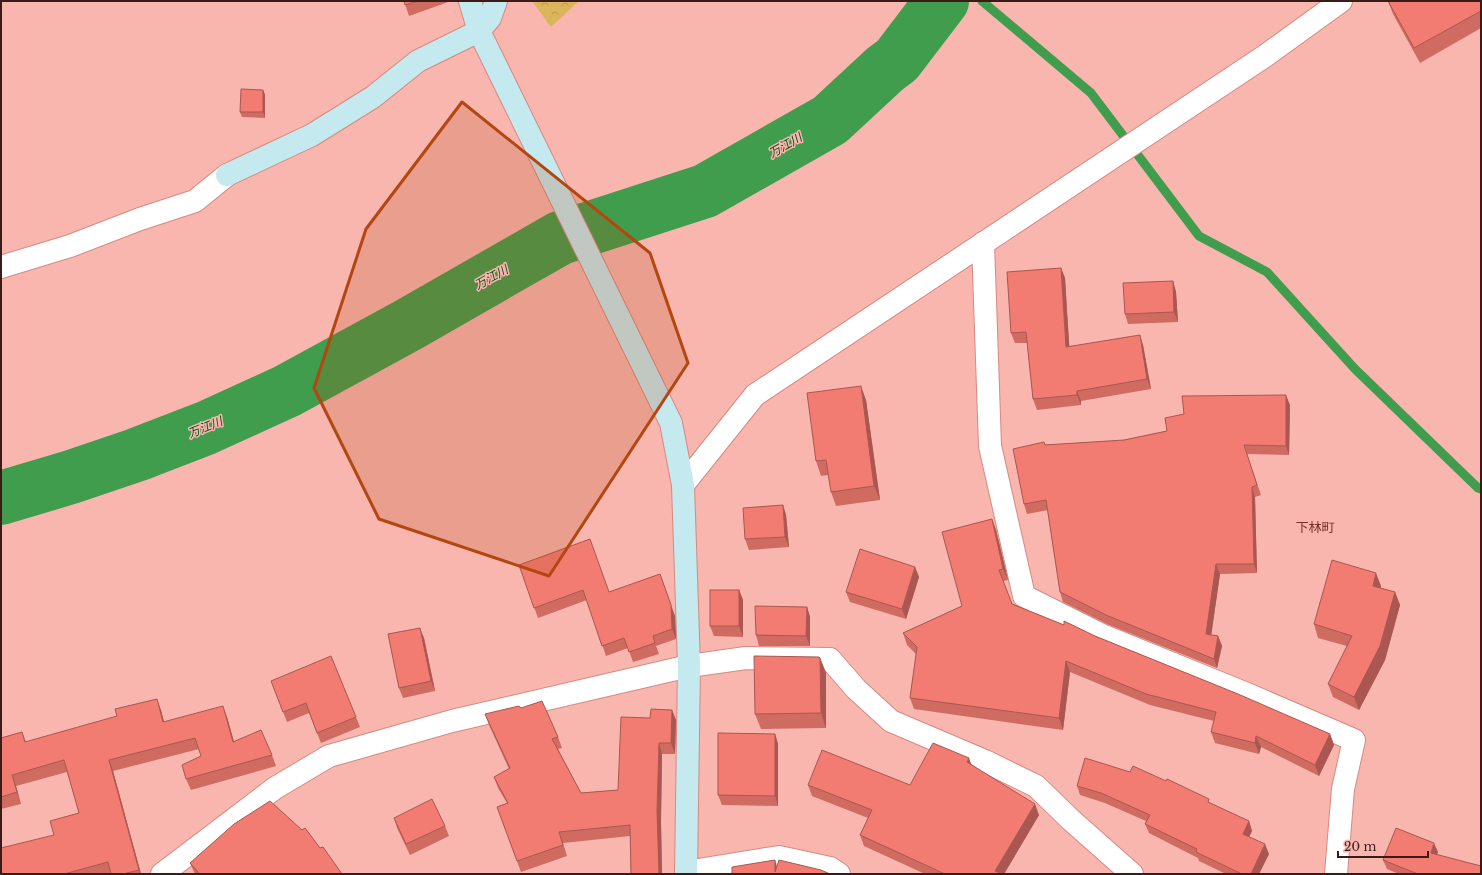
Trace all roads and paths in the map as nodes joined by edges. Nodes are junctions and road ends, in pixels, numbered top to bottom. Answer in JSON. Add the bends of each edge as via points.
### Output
{"nodes":[{"id":1,"x":470,"y":1,"type":"edge"},
{"id":2,"x":496,"y":1,"type":"edge"},
{"id":3,"x":1341,"y":1,"type":"edge"},
{"id":4,"x":479,"y":31,"type":"junction"},
{"id":5,"x":983,"y":243,"type":"junction"},
{"id":6,"x":1,"y":267,"type":"edge"},
{"id":7,"x":683,"y":485,"type":"junction"},
{"id":8,"x":689,"y":666,"type":"junction"},
{"id":9,"x":686,"y":873,"type":"edge"},
{"id":10,"x":162,"y":874,"type":"edge"},
{"id":11,"x":839,"y":874,"type":"edge"},
{"id":12,"x":1132,"y":874,"type":"edge"},
{"id":13,"x":1336,"y":874,"type":"edge"}],
"edges":[{"from":1,"to":4,"type":"street"},
{"from":2,"to":4,"type":"street","via":[[490,18]]},
{"from":3,"to":5,"type":"street","via":[[1265,56]]},
{"from":4,"to":6,"type":"street","via":[[418,61],[373,97],[312,135],[227,175],[195,200],[140,218],[70,246]]},
{"from":4,"to":7,"type":"street","via":[[671,424]]},
{"from":5,"to":7,"type":"street","via":[[755,395]]},
{"from":5,"to":13,"type":"street","via":[[990,446],[1024,596],[1104,636],[1354,740],[1344,789]]},
{"from":7,"to":8,"type":"street"},
{"from":8,"to":9,"type":"street"},
{"from":8,"to":10,"type":"street","via":[[452,721],[329,756],[275,788]]},
{"from":8,"to":12,"type":"street","via":[[746,658],[830,659],[856,690],[891,721],[1036,786]]},
{"from":9,"to":11,"type":"street","via":[[779,857],[830,868]]}]}
